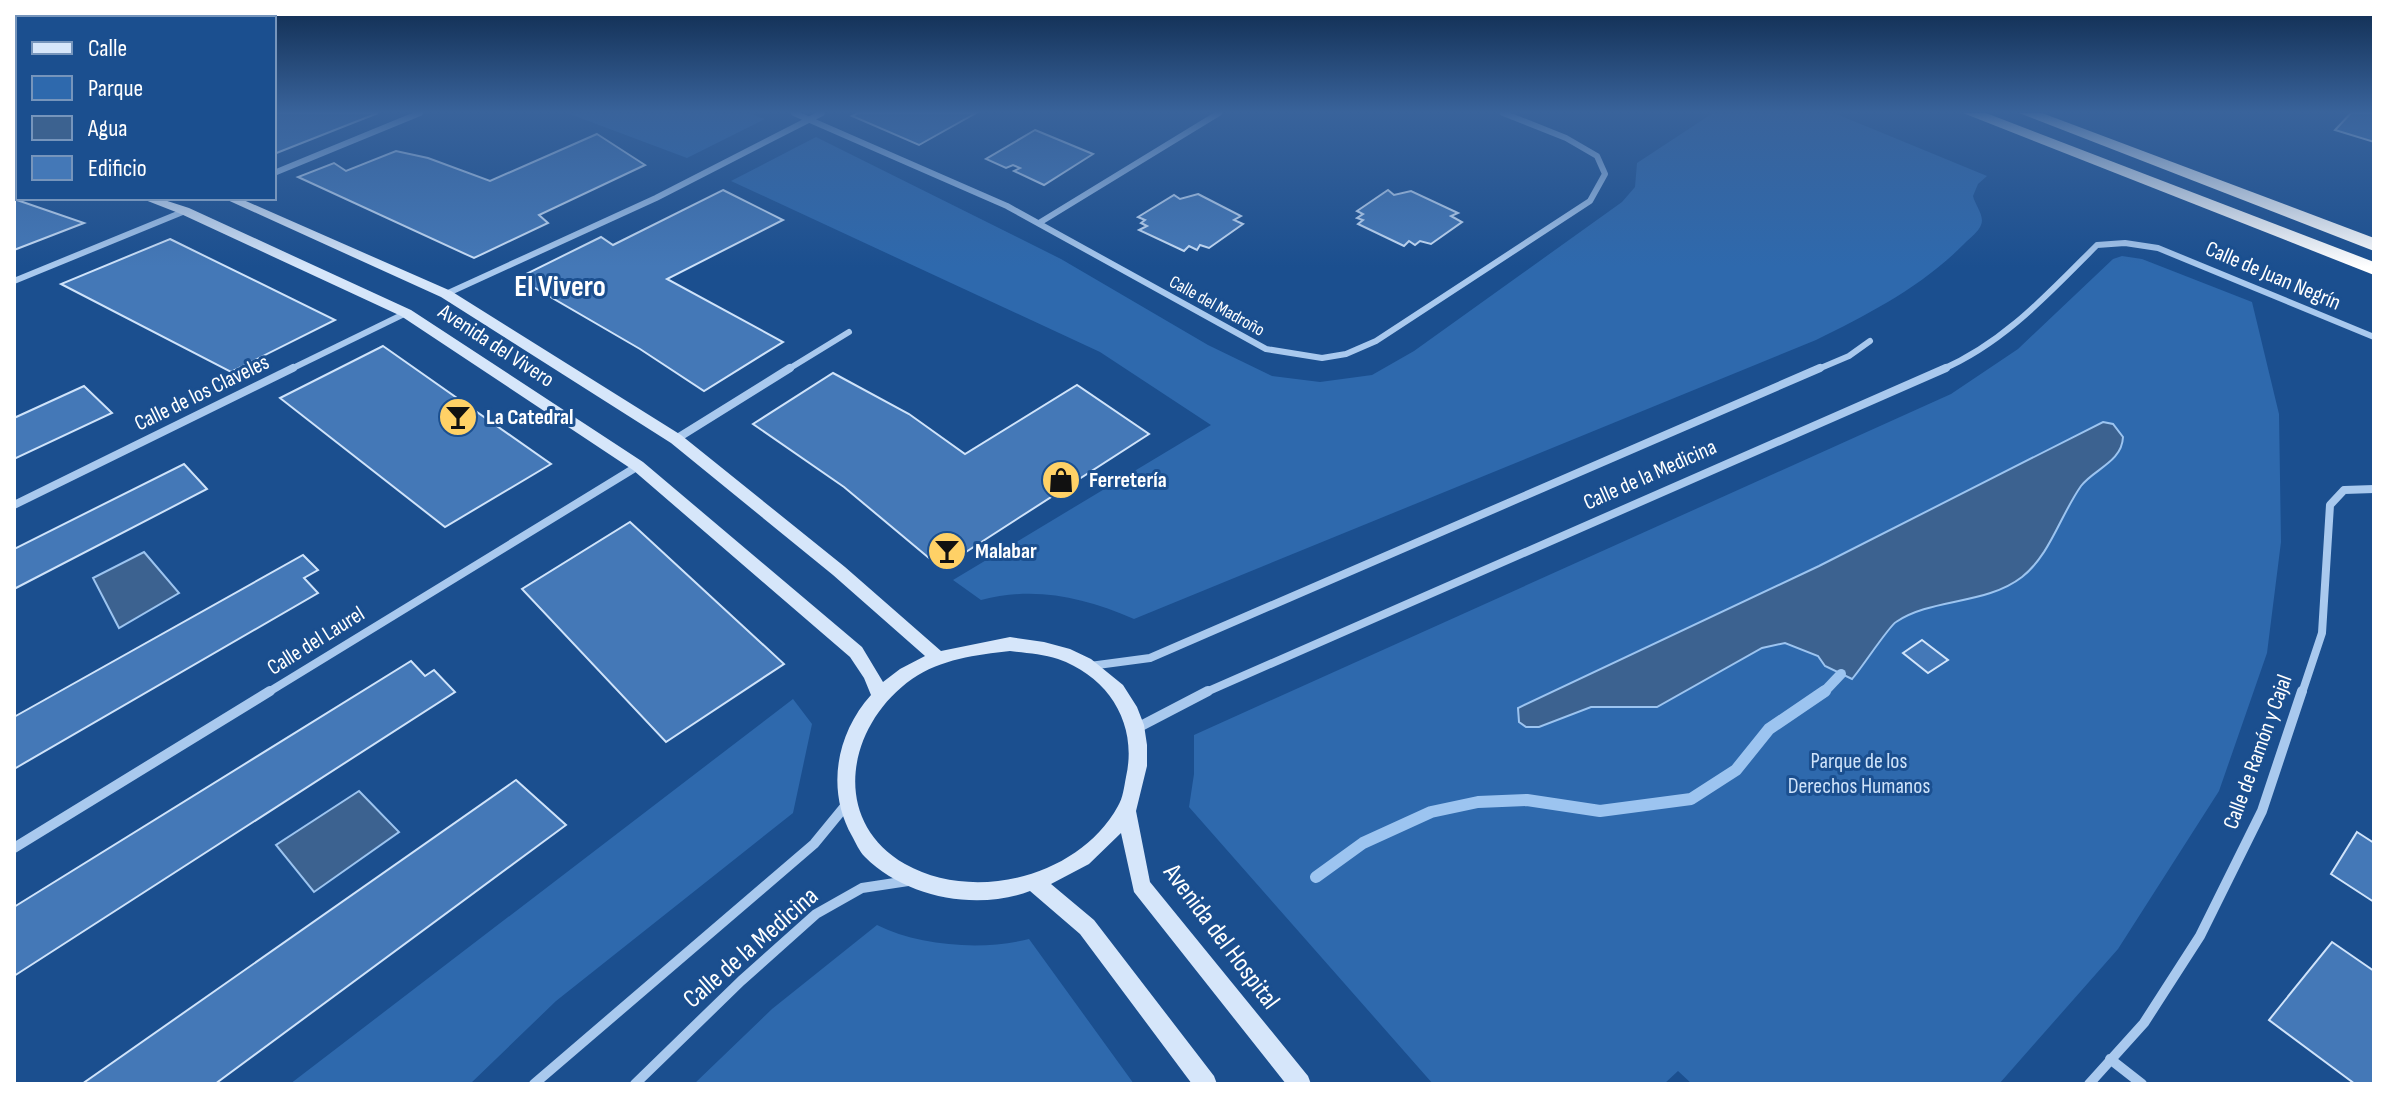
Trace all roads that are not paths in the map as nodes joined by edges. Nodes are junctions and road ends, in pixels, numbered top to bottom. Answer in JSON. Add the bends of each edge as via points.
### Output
{"nodes":[{"id":1,"x":295,"y":164,"type":"edge"},
{"id":2,"x":722,"y":164,"type":"edge"},
{"id":3,"x":908,"y":164,"type":"edge"},
{"id":4,"x":1135,"y":164,"type":"edge"},
{"id":5,"x":1601,"y":164,"type":"edge"},
{"id":6,"x":2103,"y":164,"type":"edge"},
{"id":7,"x":2162,"y":164,"type":"edge"},
{"id":8,"x":276,"y":172,"type":"edge"},
{"id":9,"x":152,"y":200,"type":"edge"},
{"id":10,"x":234,"y":200,"type":"edge"},
{"id":11,"x":185,"y":211,"type":"junction"},
{"id":12,"x":1039,"y":223,"type":"junction"},
{"id":13,"x":2374,"y":245,"type":"edge"},
{"id":14,"x":2158,"y":248,"type":"joint"},
{"id":15,"x":2374,"y":269,"type":"edge"},
{"id":16,"x":14,"y":281,"type":"edge"},
{"id":17,"x":446,"y":294,"type":"junction"},
{"id":18,"x":406,"y":313,"type":"junction"},
{"id":19,"x":849,"y":332,"type":"dead end"},
{"id":20,"x":2374,"y":337,"type":"edge"},
{"id":21,"x":1870,"y":341,"type":"dead end"},
{"id":22,"x":676,"y":439,"type":"junction"},
{"id":23,"x":638,"y":466,"type":"junction"},
{"id":24,"x":2374,"y":489,"type":"edge"},
{"id":25,"x":14,"y":505,"type":"edge"},
{"id":26,"x":938,"y":658,"type":"junction"},
{"id":27,"x":1090,"y":666,"type":"junction"},
{"id":28,"x":880,"y":696,"type":"junction"},
{"id":29,"x":1137,"y":728,"type":"junction"},
{"id":30,"x":846,"y":805,"type":"junction"},
{"id":31,"x":1126,"y":811,"type":"junction"},
{"id":32,"x":14,"y":848,"type":"edge"},
{"id":33,"x":914,"y":880,"type":"junction"},
{"id":34,"x":1035,"y":883,"type":"junction"},
{"id":35,"x":2110,"y":1059,"type":"junction"},
{"id":36,"x":534,"y":1084,"type":"edge"},
{"id":37,"x":635,"y":1084,"type":"edge"},
{"id":38,"x":1206,"y":1084,"type":"edge"},
{"id":39,"x":1300,"y":1084,"type":"edge"},
{"id":40,"x":2089,"y":1084,"type":"edge"},
{"id":41,"x":2142,"y":1084,"type":"edge"}],
"edges":[{"from":1,"to":8,"type":"street"},
{"from":2,"to":17,"type":"street"},
{"from":3,"to":12,"type":"street","name":"Calle del Madroño"},
{"from":4,"to":12,"type":"street"},
{"from":5,"to":12,"type":"street","name":"Calle del Madroño","via":[[1605,174],[1590,201],[1376,341],[1343,357],[1309,358],[1266,349]]},
{"from":6,"to":15,"type":"highway"},
{"from":7,"to":13,"type":"highway"},
{"from":9,"to":11,"type":"main road","name":"Avenida del Vivero"},
{"from":10,"to":17,"type":"main road","name":"Avenida del Vivero"},
{"from":11,"to":16,"type":"street"},
{"from":11,"to":18,"type":"main road","name":"Avenida del Vivero"},
{"from":14,"to":20,"type":"street","name":"Calle de Juan Negrín"},
{"from":14,"to":29,"type":"street","name":"Calle de la Medicina","via":[[2097,245],[2019,322],[1972,357],[1183,702]]},
{"from":17,"to":22,"type":"main road","name":"Avenida del Vivero"},
{"from":18,"to":23,"type":"main road","name":"Avenida del Vivero"},
{"from":18,"to":25,"type":"street","name":"Calle de los Claveles"},
{"from":19,"to":22,"type":"street"},
{"from":21,"to":27,"type":"street","name":"Calle de la Medicina","via":[[1835,363],[1150,658]]},
{"from":22,"to":26,"type":"main road","name":"Avenida del Vivero"},
{"from":23,"to":28,"type":"main road","name":"Avenida del Vivero","via":[[856,652]]},
{"from":23,"to":32,"type":"street","name":"Calle del Laurel"},
{"from":24,"to":35,"type":"street","name":"Calle de Ramón y Cajal","via":[[2344,490],[2330,505],[2322,633],[2262,811],[2200,936],[2144,1023]]},
{"from":26,"to":27,"type":"main road","via":[[1010,644],[1062,653]]},
{"from":26,"to":28,"type":"main road","via":[[906,674]]},
{"from":27,"to":29,"type":"main road","via":[[1127,705]]},
{"from":28,"to":30,"type":"main road","via":[[846,756]]},
{"from":29,"to":31,"type":"main road","via":[[1141,762]]},
{"from":30,"to":33,"type":"main road","via":[[869,849]]},
{"from":30,"to":36,"type":"street","via":[[814,844]]},
{"from":31,"to":34,"type":"main road","via":[[1090,854]]},
{"from":31,"to":39,"type":"main road","name":"Avenida del Hospital","via":[[1141,886]]},
{"from":33,"to":34,"type":"main road","via":[[973,893]]},
{"from":33,"to":37,"type":"street","name":"Calle de la Medicina","via":[[862,888],[816,914]]},
{"from":34,"to":38,"type":"main road","via":[[1087,927]]},
{"from":35,"to":40,"type":"street","name":"Calle de Ramón y Cajal"},
{"from":35,"to":41,"type":"street"}]}
